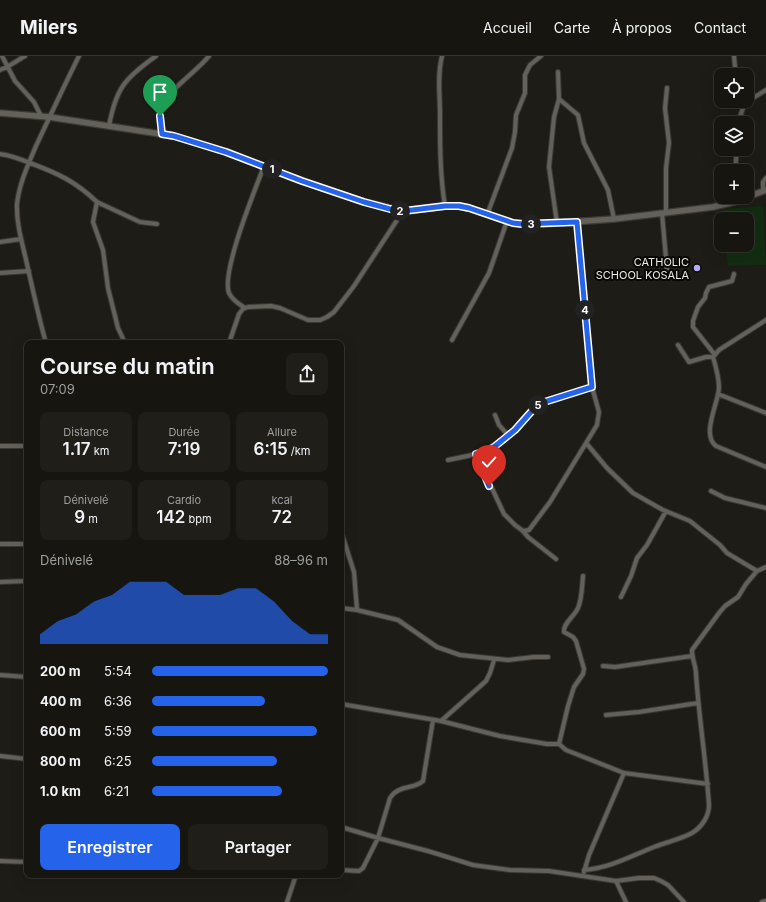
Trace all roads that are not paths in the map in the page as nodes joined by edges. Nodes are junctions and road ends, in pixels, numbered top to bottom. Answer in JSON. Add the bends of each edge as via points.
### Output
{"nodes":[{"id":1,"x":2,"y":56,"type":"edge"},
{"id":2,"x":25,"y":56,"type":"edge"},
{"id":3,"x":79,"y":56,"type":"edge"},
{"id":4,"x":156,"y":56,"type":"edge"},
{"id":5,"x":208,"y":56,"type":"edge"},
{"id":6,"x":442,"y":56,"type":"edge"},
{"id":7,"x":541,"y":56,"type":"edge"},
{"id":8,"x":734,"y":56,"type":"edge"},
{"id":9,"x":7,"y":67,"type":"junction"},
{"id":10,"x":737,"y":68,"type":"edge"},
{"id":11,"x":0,"y":70,"type":"edge"},
{"id":12,"x":558,"y":72,"type":"dead end"},
{"id":13,"x":667,"y":88,"type":"dead end"},
{"id":14,"x":766,"y":90,"type":"edge"},
{"id":15,"x":754,"y":97,"type":"edge"},
{"id":16,"x":559,"y":99,"type":"junction"},
{"id":17,"x":0,"y":113,"type":"edge"},
{"id":18,"x":41,"y":116,"type":"junction"},
{"id":19,"x":49,"y":117,"type":"junction"},
{"id":20,"x":109,"y":126,"type":"junction"},
{"id":21,"x":162,"y":134,"type":"junction"},
{"id":22,"x":0,"y":154,"type":"edge"},
{"id":23,"x":29,"y":163,"type":"junction"},
{"id":24,"x":264,"y":166,"type":"junction"},
{"id":25,"x":766,"y":178,"type":"edge"},
{"id":26,"x":765,"y":190,"type":"edge"},
{"id":27,"x":754,"y":194,"type":"edge"},
{"id":28,"x":97,"y":202,"type":"junction"},
{"id":29,"x":722,"y":204,"type":"edge"},
{"id":30,"x":445,"y":206,"type":"junction"},
{"id":31,"x":404,"y":211,"type":"junction"},
{"id":32,"x":664,"y":213,"type":"junction"},
{"id":33,"x":487,"y":215,"type":"junction"},
{"id":34,"x":614,"y":219,"type":"junction"},
{"id":35,"x":508,"y":221,"type":"junction"},
{"id":36,"x":577,"y":222,"type":"junction"},
{"id":37,"x":557,"y":223,"type":"junction"},
{"id":38,"x":157,"y":224,"type":"dead end"},
{"id":39,"x":21,"y":239,"type":"junction"},
{"id":40,"x":0,"y":242,"type":"edge"},
{"id":41,"x":667,"y":270,"type":"dead end"},
{"id":42,"x":29,"y":271,"type":"junction"},
{"id":43,"x":0,"y":273,"type":"edge"},
{"id":44,"x":734,"y":274,"type":"dead end"},
{"id":45,"x":245,"y":308,"type":"junction"},
{"id":46,"x":766,"y":320,"type":"edge"},
{"id":47,"x":45,"y":340,"type":"edge"},
{"id":48,"x":124,"y":340,"type":"edge"},
{"id":49,"x":230,"y":340,"type":"edge"},
{"id":50,"x":452,"y":340,"type":"dead end"},
{"id":51,"x":678,"y":345,"type":"dead end"},
{"id":52,"x":714,"y":356,"type":"junction"},
{"id":53,"x":592,"y":387,"type":"junction"},
{"id":54,"x":718,"y":394,"type":"junction"},
{"id":55,"x":766,"y":413,"type":"edge"},
{"id":56,"x":495,"y":415,"type":"dead end"},
{"id":57,"x":508,"y":435,"type":"junction"},
{"id":58,"x":587,"y":444,"type":"junction"},
{"id":59,"x":0,"y":446,"type":"edge"},
{"id":60,"x":24,"y":446,"type":"edge"},
{"id":61,"x":476,"y":454,"type":"junction"},
{"id":62,"x":448,"y":460,"type":"dead end"},
{"id":63,"x":766,"y":467,"type":"edge"},
{"id":64,"x":711,"y":491,"type":"dead end"},
{"id":65,"x":766,"y":508,"type":"edge"},
{"id":66,"x":666,"y":512,"type":"junction"},
{"id":67,"x":523,"y":531,"type":"junction"},
{"id":68,"x":344,"y":540,"type":"edge"},
{"id":69,"x":0,"y":544,"type":"edge"},
{"id":70,"x":24,"y":544,"type":"edge"},
{"id":71,"x":556,"y":559,"type":"dead end"},
{"id":72,"x":766,"y":567,"type":"edge"},
{"id":73,"x":757,"y":571,"type":"junction"},
{"id":74,"x":583,"y":576,"type":"dead end"},
{"id":75,"x":24,"y":581,"type":"edge"},
{"id":76,"x":0,"y":582,"type":"edge"},
{"id":77,"x":622,"y":597,"type":"dead end"},
{"id":78,"x":344,"y":608,"type":"edge"},
{"id":79,"x":357,"y":610,"type":"junction"},
{"id":80,"x":692,"y":656,"type":"junction"},
{"id":81,"x":548,"y":657,"type":"dead end"},
{"id":82,"x":494,"y":660,"type":"junction"},
{"id":83,"x":602,"y":666,"type":"dead end"},
{"id":84,"x":0,"y":675,"type":"edge"},
{"id":85,"x":24,"y":677,"type":"edge"},
{"id":86,"x":698,"y":703,"type":"junction"},
{"id":87,"x":344,"y":705,"type":"edge"},
{"id":88,"x":606,"y":715,"type":"dead end"},
{"id":89,"x":433,"y":720,"type":"junction"},
{"id":90,"x":441,"y":721,"type":"junction"},
{"id":91,"x":559,"y":744,"type":"junction"},
{"id":92,"x":0,"y":756,"type":"edge"},
{"id":93,"x":24,"y":760,"type":"edge"},
{"id":94,"x":624,"y":772,"type":"junction"},
{"id":95,"x":708,"y":784,"type":"junction"},
{"id":96,"x":344,"y":828,"type":"edge"},
{"id":97,"x":378,"y":838,"type":"junction"},
{"id":98,"x":0,"y":861,"type":"edge"},
{"id":99,"x":24,"y":862,"type":"edge"},
{"id":100,"x":344,"y":870,"type":"edge"},
{"id":101,"x":584,"y":870,"type":"junction"},
{"id":102,"x":583,"y":876,"type":"junction"},
{"id":103,"x":295,"y":878,"type":"edge"},
{"id":104,"x":616,"y":881,"type":"junction"},
{"id":105,"x":766,"y":901,"type":"edge"},
{"id":106,"x":287,"y":902,"type":"edge"},
{"id":107,"x":626,"y":902,"type":"edge"},
{"id":108,"x":684,"y":902,"type":"edge"},
{"id":109,"x":762,"y":902,"type":"edge"}],
"edges":[{"from":1,"to":9,"type":"street"},
{"from":2,"to":9,"type":"street"},
{"from":3,"to":19,"type":"street"},
{"from":4,"to":20,"type":"street","via":[[123,85],[114,103]]},
{"from":5,"to":21,"type":"street","via":[[166,100],[160,116]]},
{"from":6,"to":30,"type":"street","via":[[439,72]]},
{"from":7,"to":33,"type":"street","via":[[530,65],[525,75],[524,93],[516,115],[512,148]]},
{"from":8,"to":10,"type":"street"},
{"from":9,"to":11,"type":"street"},
{"from":9,"to":18,"type":"street","via":[[15,81],[34,102]]},
{"from":12,"to":16,"type":"street"},
{"from":13,"to":32,"type":"street","via":[[665,108],[669,144]]},
{"from":14,"to":15,"type":"street"},
{"from":16,"to":34,"type":"street","via":[[578,115],[584,143],[608,190]]},
{"from":16,"to":37,"type":"street","via":[[554,117],[549,167]]},
{"from":17,"to":18,"type":"main road"},
{"from":18,"to":19,"type":"main road"},
{"from":19,"to":20,"type":"main road"},
{"from":19,"to":23,"type":"street"},
{"from":20,"to":21,"type":"main road"},
{"from":21,"to":24,"type":"main road"},
{"from":22,"to":23,"type":"street"},
{"from":23,"to":28,"type":"street","via":[[60,174]]},
{"from":23,"to":39,"type":"street","via":[[17,204]]},
{"from":24,"to":31,"type":"main road","via":[[364,202]]},
{"from":24,"to":45,"type":"street","via":[[235,246],[228,282],[232,297]]},
{"from":25,"to":26,"type":"street","via":[[763,182]]},
{"from":26,"to":27,"type":"main road"},
{"from":28,"to":38,"type":"street","via":[[140,222]]},
{"from":28,"to":48,"type":"street","via":[[94,222],[103,250],[108,288],[118,328]]},
{"from":29,"to":32,"type":"main road"},
{"from":30,"to":31,"type":"main road"},
{"from":30,"to":33,"type":"main road","via":[[469,208]]},
{"from":31,"to":45,"type":"street","via":[[354,286],[327,317],[308,320],[271,306]]},
{"from":32,"to":34,"type":"main road"},
{"from":32,"to":41,"type":"street"},
{"from":33,"to":35,"type":"main road"},
{"from":34,"to":36,"type":"main road"},
{"from":35,"to":37,"type":"main road","via":[[522,224]]},
{"from":35,"to":50,"type":"street","via":[[489,273]]},
{"from":36,"to":37,"type":"main road"},
{"from":36,"to":53,"type":"street"},
{"from":39,"to":40,"type":"street"},
{"from":39,"to":42,"type":"street"},
{"from":42,"to":43,"type":"street"},
{"from":42,"to":47,"type":"street"},
{"from":44,"to":52,"type":"street","via":[[732,280],[709,287],[693,321],[693,327]]},
{"from":45,"to":49,"type":"street","via":[[239,314]]},
{"from":46,"to":52,"type":"street","via":[[719,350]]},
{"from":51,"to":52,"type":"street","via":[[689,362]]},
{"from":52,"to":54,"type":"street"},
{"from":53,"to":57,"type":"street","via":[[538,404]]},
{"from":53,"to":58,"type":"street","via":[[599,412],[597,425]]},
{"from":54,"to":55,"type":"street"},
{"from":54,"to":63,"type":"street","via":[[710,429],[713,443]]},
{"from":56,"to":57,"type":"street","via":[[499,425]]},
{"from":57,"to":61,"type":"street","via":[[489,450]]},
{"from":58,"to":66,"type":"street","via":[[601,462],[629,489]]},
{"from":58,"to":67,"type":"street","via":[[550,502],[529,530]]},
{"from":59,"to":60,"type":"street"},
{"from":61,"to":62,"type":"street"},
{"from":61,"to":67,"type":"street","via":[[504,514]]},
{"from":64,"to":65,"type":"street","via":[[725,498]]},
{"from":66,"to":73,"type":"street","via":[[690,521],[720,544],[727,553]]},
{"from":66,"to":77,"type":"street","via":[[637,558]]},
{"from":67,"to":71,"type":"street"},
{"from":68,"to":79,"type":"street","via":[[354,572]]},
{"from":69,"to":70,"type":"street"},
{"from":72,"to":73,"type":"street"},
{"from":73,"to":80,"type":"street","via":[[738,597],[725,606],[694,647]]},
{"from":74,"to":91,"type":"street","via":[[578,607],[566,623],[564,632],[576,641],[584,674],[574,687]]},
{"from":75,"to":76,"type":"street"},
{"from":78,"to":79,"type":"street"},
{"from":79,"to":82,"type":"street","via":[[398,620],[447,652]]},
{"from":80,"to":83,"type":"street","via":[[615,667]]},
{"from":80,"to":86,"type":"street","via":[[696,670]]},
{"from":81,"to":82,"type":"street"},
{"from":82,"to":90,"type":"street","via":[[486,681]]},
{"from":84,"to":85,"type":"street"},
{"from":86,"to":88,"type":"street"},
{"from":86,"to":95,"type":"street"},
{"from":87,"to":89,"type":"street"},
{"from":89,"to":90,"type":"street"},
{"from":89,"to":97,"type":"street","via":[[423,781],[404,787],[390,798]]},
{"from":90,"to":91,"type":"street","via":[[500,736]]},
{"from":91,"to":94,"type":"street","via":[[566,750]]},
{"from":92,"to":93,"type":"street"},
{"from":94,"to":95,"type":"street"},
{"from":94,"to":101,"type":"street"},
{"from":95,"to":101,"type":"street","via":[[709,811],[706,820],[692,832],[611,866]]},
{"from":96,"to":97,"type":"street"},
{"from":97,"to":100,"type":"street","via":[[363,868],[359,871]]},
{"from":97,"to":102,"type":"street","via":[[473,865]]},
{"from":98,"to":99,"type":"street"},
{"from":101,"to":102,"type":"street"},
{"from":102,"to":104,"type":"street"},
{"from":103,"to":106,"type":"street"},
{"from":104,"to":107,"type":"street"},
{"from":104,"to":108,"type":"street","via":[[654,878],[668,885]]},
{"from":105,"to":109,"type":"street"}]}
